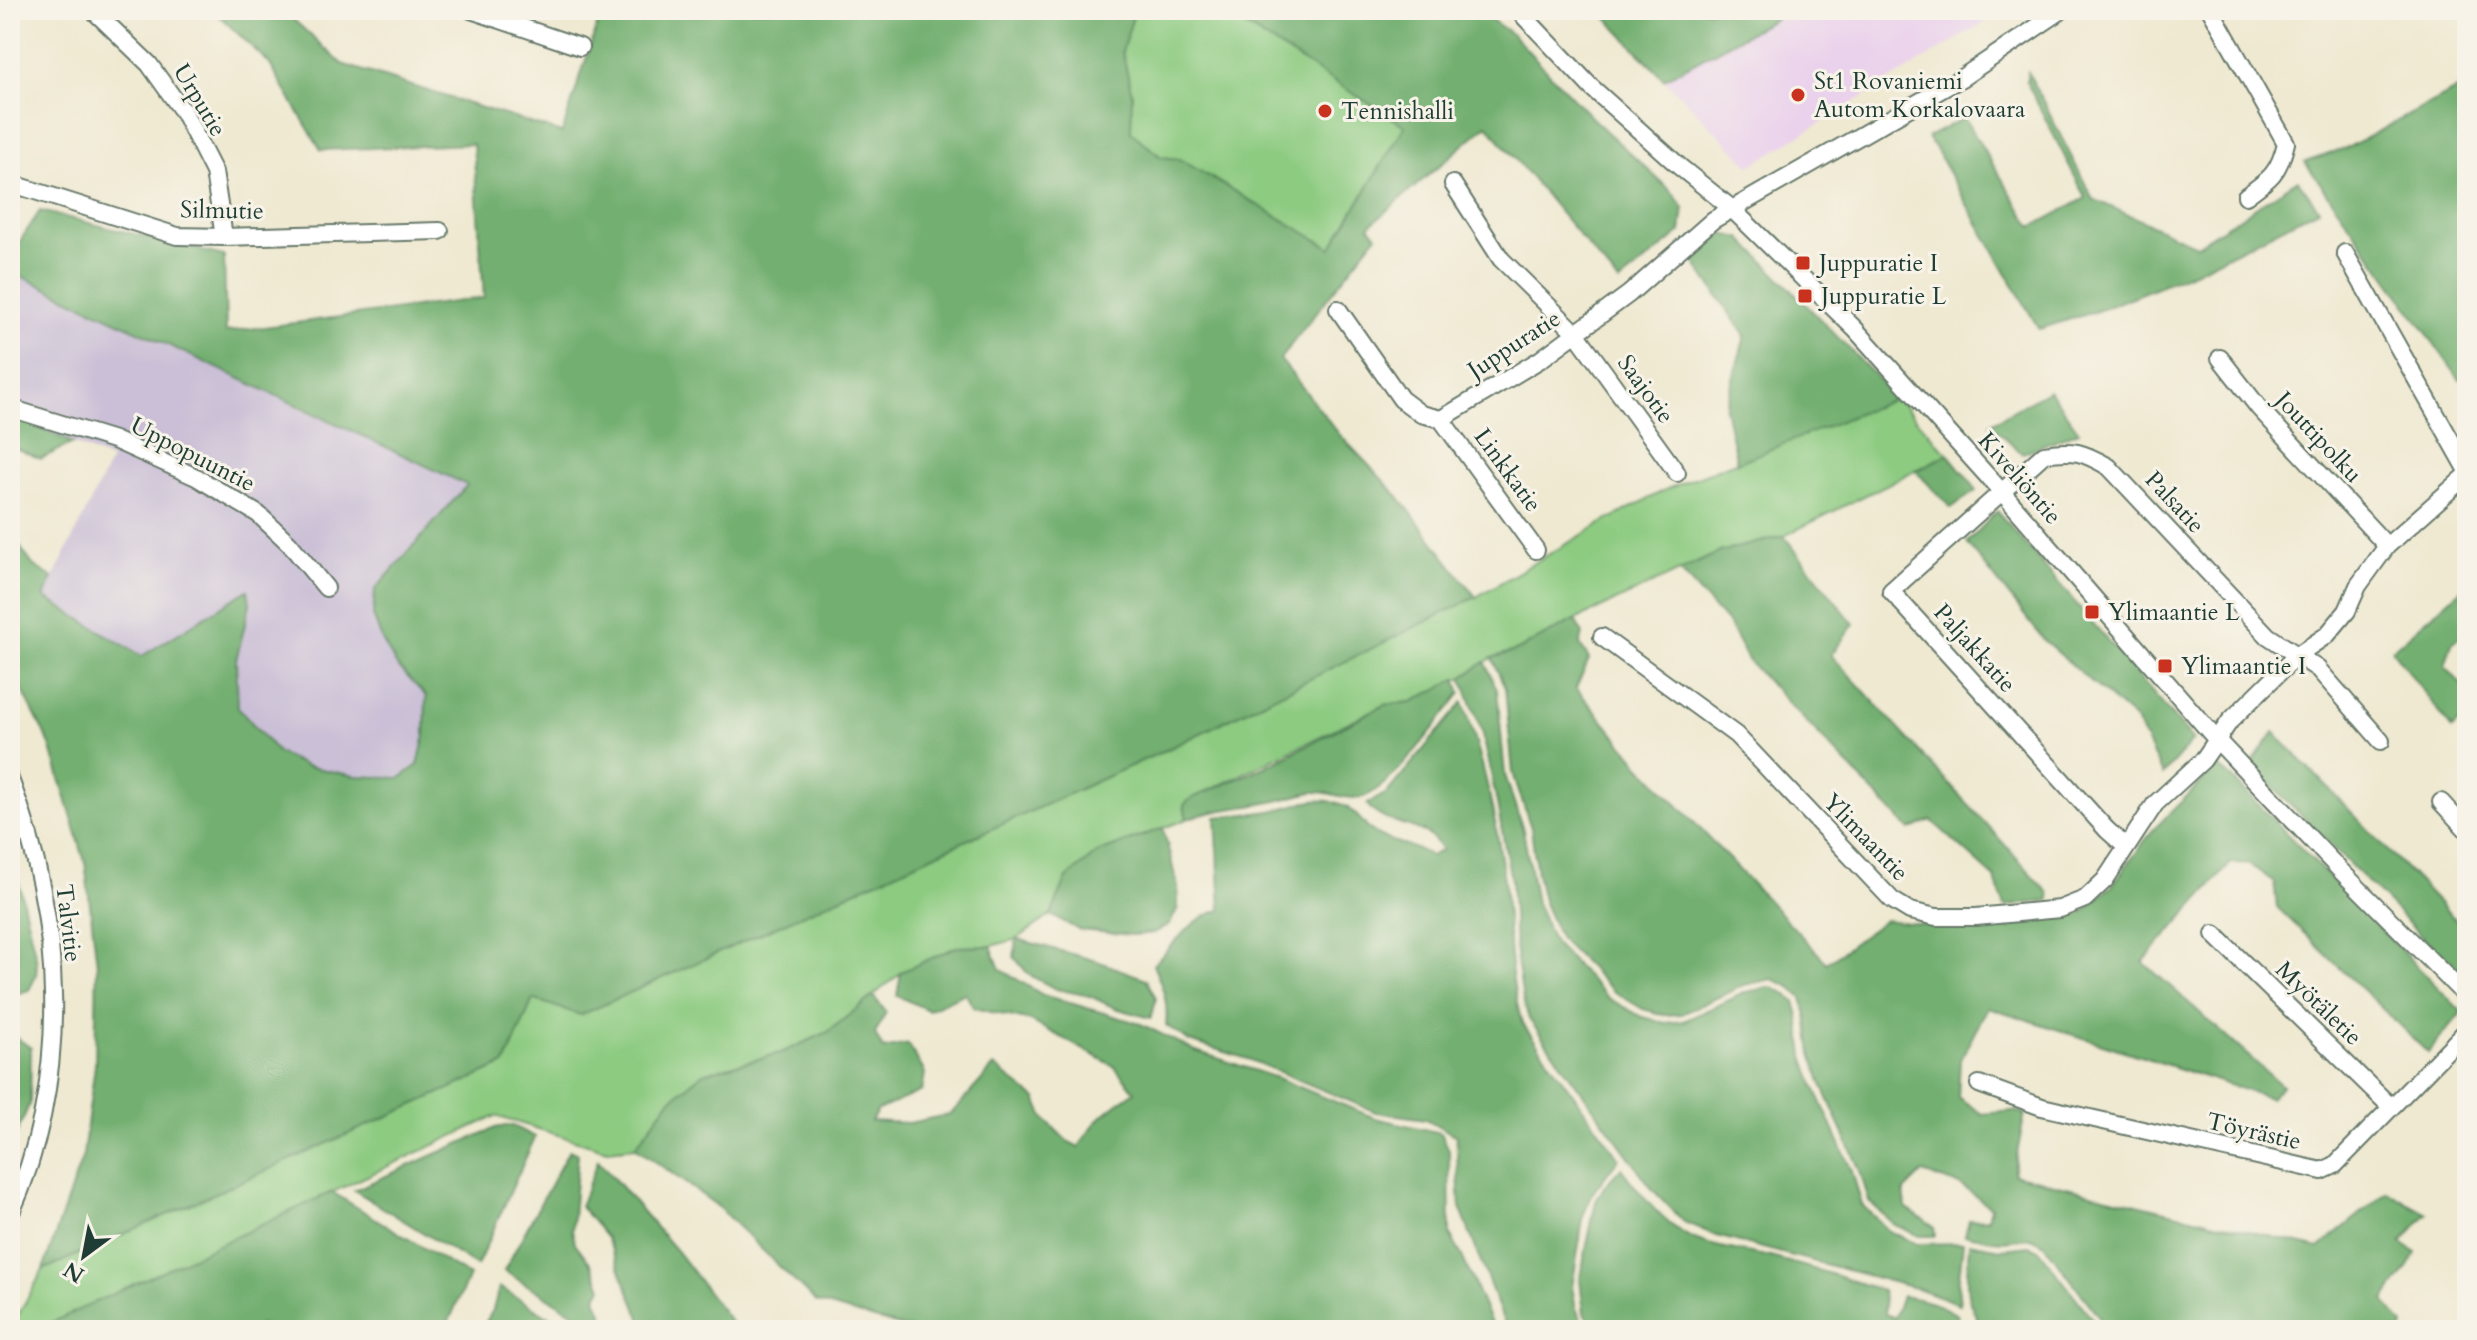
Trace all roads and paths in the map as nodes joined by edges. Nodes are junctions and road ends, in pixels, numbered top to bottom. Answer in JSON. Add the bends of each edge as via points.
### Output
{"nodes":[{"id":1,"x":93,"y":10,"type":"edge"},
{"id":2,"x":471,"y":10,"type":"edge"},
{"id":3,"x":1518,"y":10,"type":"edge"},
{"id":4,"x":2062,"y":10,"type":"edge"},
{"id":5,"x":2211,"y":10,"type":"edge"},
{"id":6,"x":580,"y":47,"type":"dead end"},
{"id":7,"x":10,"y":183,"type":"edge"},
{"id":8,"x":1453,"y":184,"type":"dead end"},
{"id":9,"x":2246,"y":196,"type":"dead end"},
{"id":10,"x":1731,"y":208,"type":"junction"},
{"id":11,"x":440,"y":231,"type":"dead end"},
{"id":12,"x":224,"y":237,"type":"junction"},
{"id":13,"x":2345,"y":253,"type":"dead end"},
{"id":14,"x":1338,"y":309,"type":"dead end"},
{"id":15,"x":1576,"y":333,"type":"junction"},
{"id":16,"x":2220,"y":358,"type":"dead end"},
{"id":17,"x":10,"y":408,"type":"edge"},
{"id":18,"x":1441,"y":419,"type":"junction"},
{"id":19,"x":2467,"y":469,"type":"edge"},
{"id":20,"x":1677,"y":473,"type":"dead end"},
{"id":21,"x":2467,"y":475,"type":"edge"},
{"id":22,"x":2001,"y":491,"type":"junction"},
{"id":23,"x":2387,"y":546,"type":"junction"},
{"id":24,"x":1536,"y":550,"type":"dead end"},
{"id":25,"x":326,"y":588,"type":"dead end"},
{"id":26,"x":1602,"y":637,"type":"dead end"},
{"id":27,"x":2296,"y":656,"type":"junction"},
{"id":28,"x":2216,"y":739,"type":"junction"},
{"id":29,"x":2381,"y":741,"type":"dead end"},
{"id":30,"x":10,"y":779,"type":"edge"},
{"id":31,"x":2441,"y":802,"type":"dead end"},
{"id":32,"x":2467,"y":830,"type":"edge"},
{"id":33,"x":2125,"y":846,"type":"junction"},
{"id":34,"x":2214,"y":934,"type":"dead end"},
{"id":35,"x":2467,"y":997,"type":"edge"},
{"id":36,"x":2467,"y":1030,"type":"edge"},
{"id":37,"x":1979,"y":1084,"type":"dead end"},
{"id":38,"x":2390,"y":1106,"type":"junction"},
{"id":39,"x":10,"y":1215,"type":"edge"}],
"edges":[{"from":1,"to":12,"type":"street","name":"Urputie","via":[[149,64],[184,113],[214,172]]},
{"from":2,"to":6,"type":"street"},
{"from":3,"to":10,"type":"street","name":"Kiveliöntie","via":[[1591,87]]},
{"from":4,"to":10,"type":"street","name":"Juppuratie","via":[[1963,77]]},
{"from":5,"to":9,"type":"street","via":[[2286,143],[2270,179]]},
{"from":7,"to":12,"type":"street","name":"Silmutie","via":[[177,236]]},
{"from":8,"to":15,"type":"street","name":"Saajotie","via":[[1501,259]]},
{"from":10,"to":15,"type":"street","name":"Juppuratie"},
{"from":10,"to":22,"type":"street","name":"Kiveliöntie","via":[[1855,329]]},
{"from":11,"to":12,"type":"street","name":"Silmutie"},
{"from":13,"to":19,"type":"street"},
{"from":14,"to":18,"type":"street","via":[[1401,399],[1421,414]]},
{"from":15,"to":18,"type":"street","name":"Juppuratie"},
{"from":15,"to":20,"type":"street","name":"Saajotie"},
{"from":16,"to":23,"type":"street","name":"Jouttipolku","via":[[2259,408]]},
{"from":17,"to":25,"type":"street","name":"Uppopuuntie","via":[[114,440],[196,477],[258,514]]},
{"from":18,"to":24,"type":"street","name":"Linkkatie"},
{"from":21,"to":23,"type":"street","name":"Ylimaantie"},
{"from":22,"to":27,"type":"street","name":"Palsatie","via":[[2044,454],[2069,450],[2088,455],[2109,467],[2268,636]]},
{"from":22,"to":28,"type":"street","name":"Kiveliöntie"},
{"from":22,"to":33,"type":"street","name":"Paljakkatie","via":[[1891,591]]},
{"from":23,"to":27,"type":"street","name":"Ylimaantie","via":[[2347,611],[2327,635]]},
{"from":26,"to":33,"type":"street","name":"Ylimaantie","via":[[1736,735],[1892,900],[1910,911],[1976,917],[2060,909],[2085,899],[2105,880]]},
{"from":27,"to":28,"type":"street","name":"Ylimaantie"},
{"from":27,"to":29,"type":"street","name":"Palsatie","via":[[2318,669]]},
{"from":28,"to":33,"type":"street","name":"Ylimaantie","via":[[2203,760],[2155,804]]},
{"from":28,"to":35,"type":"street","name":"Kiveliöntie"},
{"from":30,"to":39,"type":"street","name":"Talvitie","via":[[42,888],[54,1010],[40,1128]]},
{"from":31,"to":32,"type":"street"},
{"from":34,"to":38,"type":"street","name":"Myötäletie"},
{"from":36,"to":38,"type":"street","name":"Töyrästie"},
{"from":37,"to":38,"type":"street","name":"Töyrästie","via":[[2042,1107],[2322,1171],[2335,1165]]}]}
